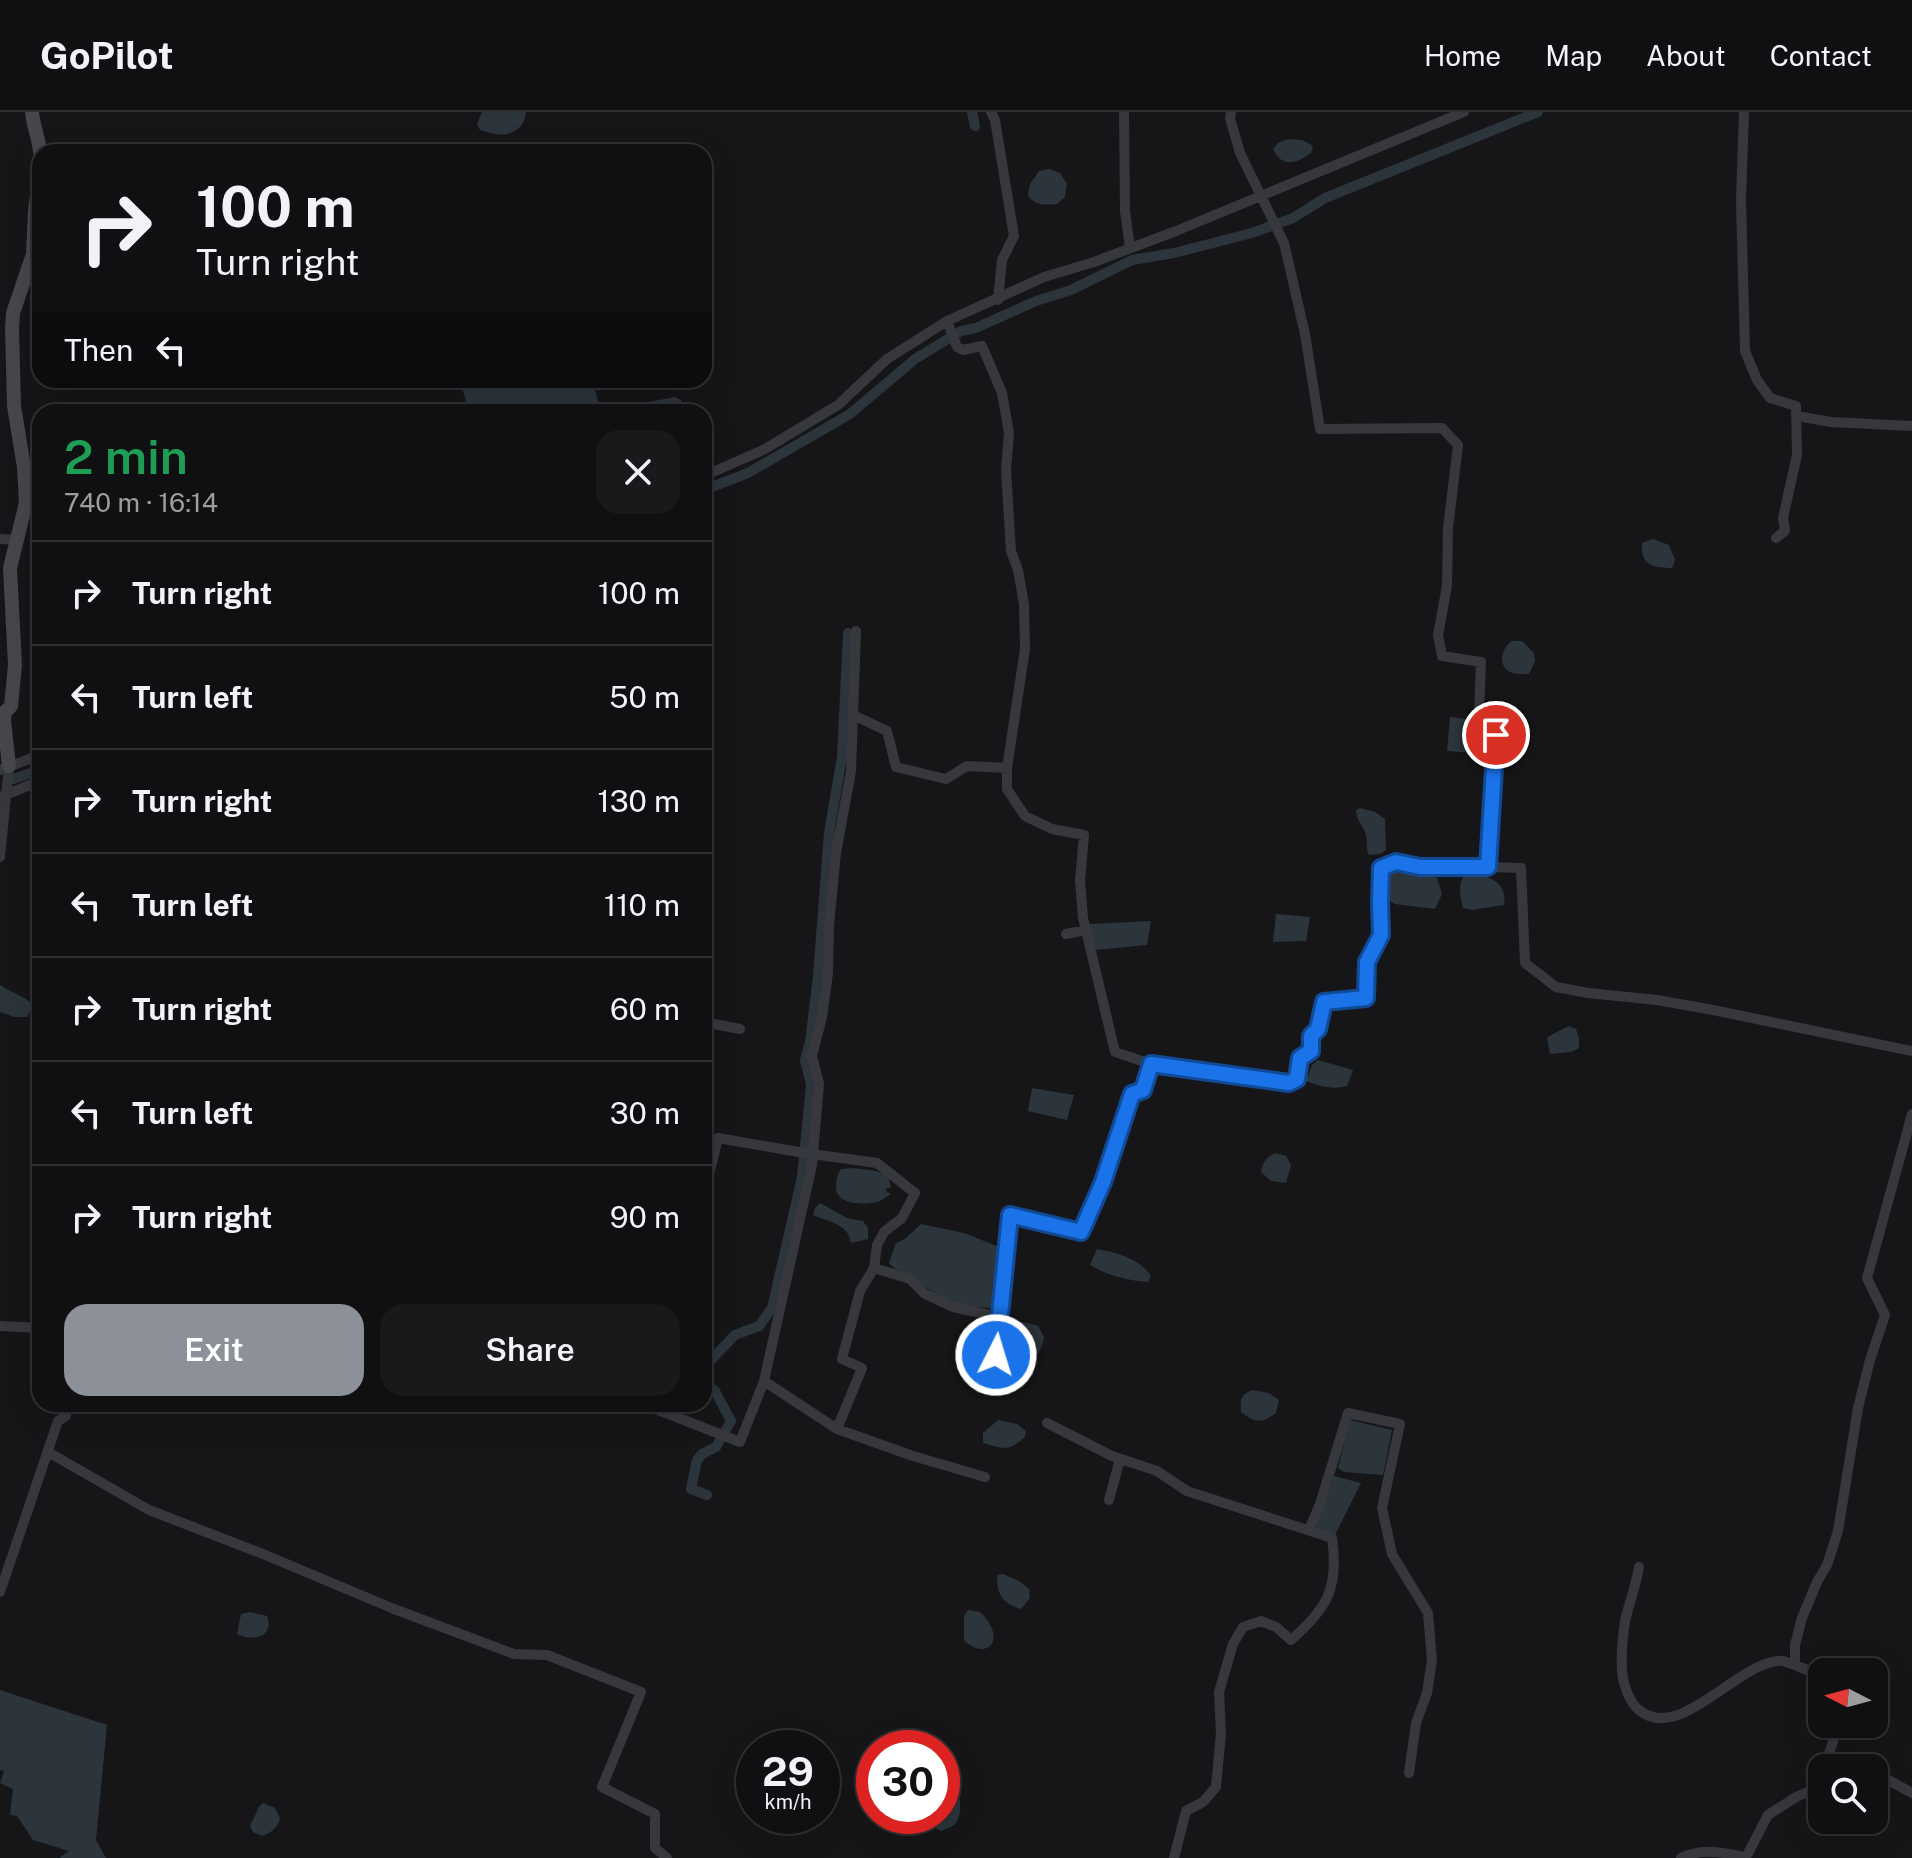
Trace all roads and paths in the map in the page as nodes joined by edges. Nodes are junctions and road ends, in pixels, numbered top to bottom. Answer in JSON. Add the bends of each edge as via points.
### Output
{"nodes":[{"id":1,"x":32,"y":112,"type":"edge"},
{"id":2,"x":991,"y":112,"type":"edge"},
{"id":3,"x":1124,"y":112,"type":"edge"},
{"id":4,"x":1231,"y":112,"type":"edge"},
{"id":5,"x":1464,"y":112,"type":"edge"},
{"id":6,"x":1744,"y":112,"type":"edge"},
{"id":7,"x":39,"y":144,"type":"edge"},
{"id":8,"x":1262,"y":196,"type":"junction"},
{"id":9,"x":1130,"y":248,"type":"junction"},
{"id":10,"x":32,"y":257,"type":"edge"},
{"id":11,"x":998,"y":300,"type":"junction"},
{"id":12,"x":948,"y":323,"type":"junction"},
{"id":13,"x":1797,"y":416,"type":"junction"},
{"id":14,"x":1912,"y":426,"type":"edge"},
{"id":15,"x":712,"y":472,"type":"edge"},
{"id":16,"x":1776,"y":538,"type":"dead end"},
{"id":17,"x":0,"y":539,"type":"edge"},
{"id":18,"x":18,"y":540,"type":"junction"},
{"id":19,"x":856,"y":631,"type":"dead end"},
{"id":20,"x":8,"y":667,"type":"edge"},
{"id":21,"x":6,"y":706,"type":"edge"},
{"id":22,"x":853,"y":715,"type":"junction"},
{"id":23,"x":32,"y":758,"type":"edge"},
{"id":24,"x":5,"y":768,"type":"edge"},
{"id":25,"x":1007,"y":768,"type":"junction"},
{"id":26,"x":32,"y":784,"type":"edge"},
{"id":27,"x":4,"y":795,"type":"edge"},
{"id":28,"x":0,"y":857,"type":"edge"},
{"id":29,"x":1488,"y":867,"type":"junction"},
{"id":30,"x":1086,"y":930,"type":"junction"},
{"id":31,"x":1066,"y":934,"type":"dead end"},
{"id":32,"x":712,"y":1024,"type":"edge"},
{"id":33,"x":740,"y":1029,"type":"dead end"},
{"id":34,"x":1912,"y":1051,"type":"edge"},
{"id":35,"x":1151,"y":1064,"type":"junction"},
{"id":36,"x":1912,"y":1114,"type":"edge"},
{"id":37,"x":712,"y":1162,"type":"edge"},
{"id":38,"x":874,"y":1268,"type":"junction"},
{"id":39,"x":999,"y":1317,"type":"junction"},
{"id":40,"x":0,"y":1326,"type":"edge"},
{"id":41,"x":32,"y":1328,"type":"edge"},
{"id":42,"x":969,"y":1346,"type":"dead end"},
{"id":43,"x":764,"y":1381,"type":"junction"},
{"id":44,"x":67,"y":1412,"type":"edge"},
{"id":45,"x":663,"y":1412,"type":"edge"},
{"id":46,"x":1047,"y":1423,"type":"dead end"},
{"id":47,"x":837,"y":1429,"type":"junction"},
{"id":48,"x":48,"y":1452,"type":"junction"},
{"id":49,"x":1120,"y":1459,"type":"junction"},
{"id":50,"x":985,"y":1477,"type":"dead end"},
{"id":51,"x":1109,"y":1500,"type":"dead end"},
{"id":52,"x":1309,"y":1530,"type":"junction"},
{"id":53,"x":4,"y":1567,"type":"edge"},
{"id":54,"x":1639,"y":1567,"type":"dead end"},
{"id":55,"x":0,"y":1592,"type":"edge"},
{"id":56,"x":1795,"y":1665,"type":"junction"},
{"id":57,"x":1808,"y":1670,"type":"edge"},
{"id":58,"x":1409,"y":1773,"type":"dead end"},
{"id":59,"x":1888,"y":1780,"type":"edge"},
{"id":60,"x":1808,"y":1792,"type":"edge"},
{"id":61,"x":1912,"y":1793,"type":"edge"},
{"id":62,"x":667,"y":1858,"type":"edge"},
{"id":63,"x":1174,"y":1858,"type":"edge"},
{"id":64,"x":1681,"y":1858,"type":"edge"}],
"edges":[{"from":1,"to":7,"type":"street"},
{"from":2,"to":11,"type":"street","via":[[1014,236],[1002,260]]},
{"from":3,"to":9,"type":"street"},
{"from":4,"to":8,"type":"street","via":[[1240,153]]},
{"from":5,"to":8,"type":"street"},
{"from":6,"to":13,"type":"street","via":[[1745,351],[1770,398],[1796,406]]},
{"from":8,"to":9,"type":"street"},
{"from":8,"to":29,"type":"street","via":[[1284,243],[1320,429],[1442,428],[1458,445],[1438,635],[1442,656],[1481,662],[1479,713],[1496,735]]},
{"from":9,"to":11,"type":"street","via":[[1044,277]]},
{"from":10,"to":18,"type":"street","via":[[12,329],[14,406],[26,503]]},
{"from":11,"to":12,"type":"street"},
{"from":12,"to":15,"type":"street","via":[[887,359],[838,405],[765,449]]},
{"from":12,"to":25,"type":"street","via":[[957,347],[982,346],[1002,393],[1009,433],[1011,551],[1024,604],[1025,649]]},
{"from":13,"to":14,"type":"street"},
{"from":13,"to":16,"type":"street","via":[[1797,455],[1783,518],[1785,531]]},
{"from":17,"to":18,"type":"street"},
{"from":18,"to":20,"type":"street","via":[[10,568]]},
{"from":19,"to":22,"type":"street"},
{"from":20,"to":21,"type":"street"},
{"from":21,"to":24,"type":"street"},
{"from":22,"to":25,"type":"street","via":[[887,731],[896,767],[946,779],[967,766]]},
{"from":22,"to":43,"type":"street","via":[[828,973],[812,1056],[819,1084],[812,1165]]},
{"from":23,"to":24,"type":"street"},
{"from":24,"to":27,"type":"street"},
{"from":25,"to":30,"type":"street","via":[[1007,789],[1025,816],[1052,829],[1084,835],[1080,881]]},
{"from":26,"to":27,"type":"street"},
{"from":27,"to":28,"type":"street"},
{"from":29,"to":34,"type":"street","via":[[1521,868],[1525,963],[1556,987],[1713,1010]]},
{"from":29,"to":35,"type":"street","via":[[1396,862],[1381,868],[1381,935],[1367,962],[1366,998],[1324,1002],[1311,1051],[1300,1058],[1297,1079],[1289,1083]]},
{"from":30,"to":31,"type":"street"},
{"from":30,"to":35,"type":"street","via":[[1115,1052]]},
{"from":32,"to":33,"type":"street"},
{"from":35,"to":39,"type":"street","via":[[1143,1090],[1132,1094],[1081,1232],[1010,1215]]},
{"from":36,"to":56,"type":"street","via":[[1867,1278],[1885,1315],[1858,1408],[1838,1531],[1802,1618]]},
{"from":37,"to":38,"type":"street","bridge":true,"via":[[718,1138],[877,1163],[915,1193],[902,1218],[884,1232]]},
{"from":38,"to":39,"type":"street","via":[[910,1279],[925,1294],[953,1307]]},
{"from":38,"to":47,"type":"street","via":[[860,1291],[842,1359],[862,1368]]},
{"from":39,"to":42,"type":"street","via":[[996,1355],[984,1362],[984,1350]]},
{"from":40,"to":41,"type":"street"},
{"from":43,"to":45,"type":"street","via":[[740,1442]]},
{"from":43,"to":47,"type":"street"},
{"from":44,"to":48,"type":"street","via":[[58,1421]]},
{"from":46,"to":49,"type":"street"},
{"from":47,"to":50,"type":"street"},
{"from":48,"to":53,"type":"street"},
{"from":48,"to":62,"type":"street","via":[[149,1510],[514,1654],[547,1655],[641,1692],[602,1787],[655,1814],[655,1848]]},
{"from":49,"to":51,"type":"street"},
{"from":49,"to":52,"type":"street","via":[[1157,1471],[1187,1491]]},
{"from":52,"to":58,"type":"street","via":[[1348,1413],[1400,1424],[1382,1508],[1392,1554],[1428,1613],[1432,1660]]},
{"from":52,"to":63,"type":"street","via":[[1332,1538],[1331,1590],[1312,1622],[1291,1640],[1261,1621],[1243,1627],[1233,1644],[1219,1692],[1216,1787],[1186,1811]]},
{"from":53,"to":55,"type":"street"},
{"from":54,"to":56,"type":"street","via":[[1625,1621],[1622,1672],[1636,1708],[1650,1717],[1669,1719],[1693,1709],[1745,1673],[1778,1660]]},
{"from":56,"to":57,"type":"street"},
{"from":59,"to":61,"type":"street"},
{"from":60,"to":64,"type":"street","via":[[1768,1815],[1746,1857],[1698,1851]]}]}
